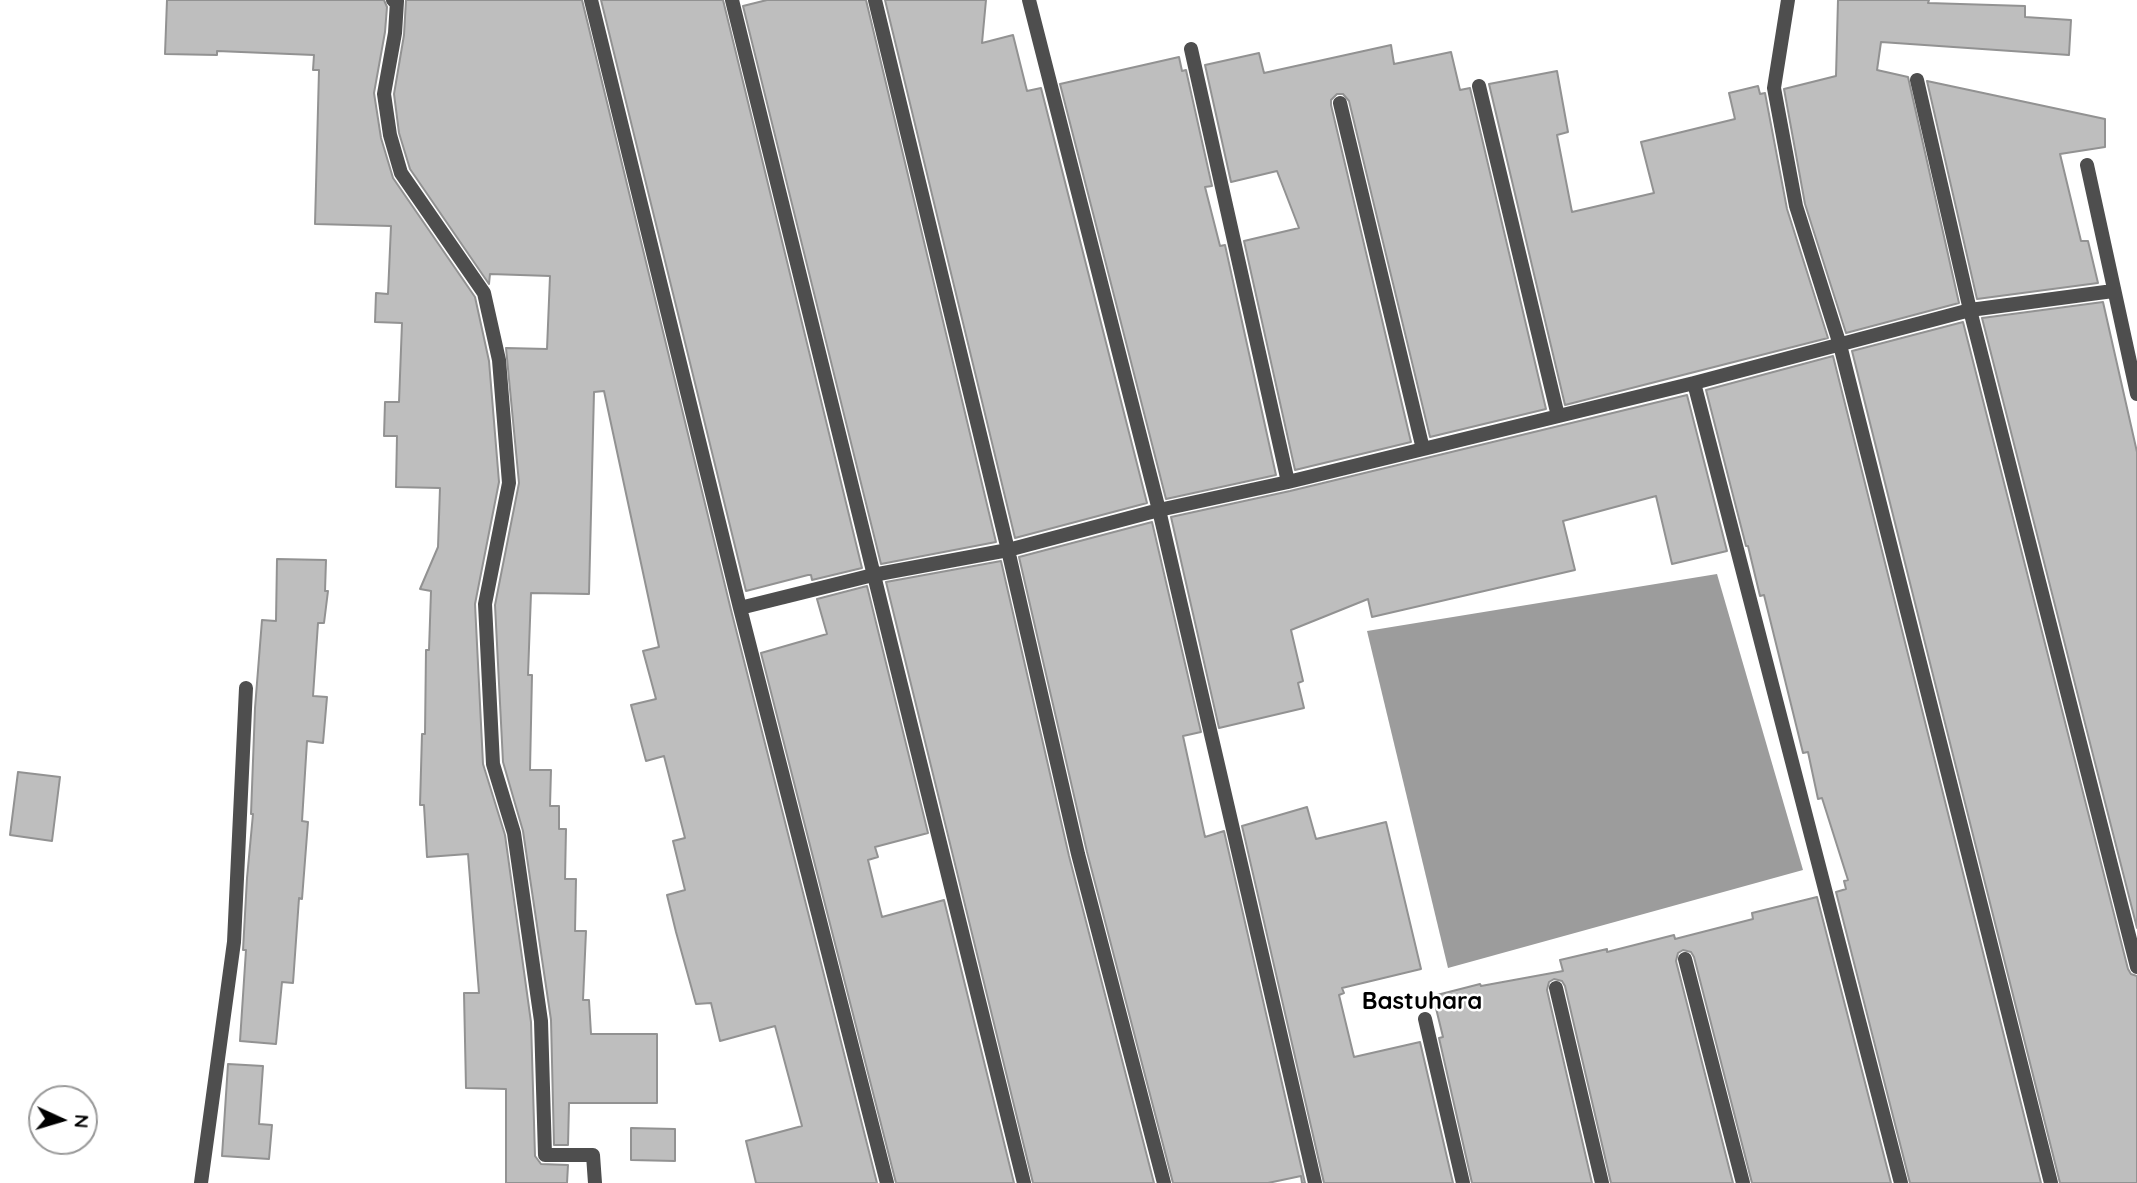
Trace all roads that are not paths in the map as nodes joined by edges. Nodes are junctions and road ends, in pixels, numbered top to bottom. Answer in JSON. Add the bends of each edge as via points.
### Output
{"nodes":[{"id":1,"x":393,"y":0,"type":"edge"},
{"id":2,"x":591,"y":0,"type":"edge"},
{"id":3,"x":732,"y":0,"type":"edge"},
{"id":4,"x":875,"y":0,"type":"edge"},
{"id":5,"x":1029,"y":0,"type":"edge"},
{"id":6,"x":1788,"y":0,"type":"edge"},
{"id":7,"x":1191,"y":49,"type":"dead end"},
{"id":8,"x":1917,"y":80,"type":"dead end"},
{"id":9,"x":1479,"y":86,"type":"dead end"},
{"id":10,"x":1340,"y":103,"type":"dead end"},
{"id":11,"x":2087,"y":165,"type":"dead end"},
{"id":12,"x":2113,"y":291,"type":"junction"},
{"id":13,"x":1970,"y":310,"type":"junction"},
{"id":14,"x":1840,"y":345,"type":"junction"},
{"id":15,"x":1695,"y":383,"type":"junction"},
{"id":16,"x":2137,"y":394,"type":"edge"},
{"id":17,"x":1558,"y":415,"type":"junction"},
{"id":18,"x":1423,"y":449,"type":"junction"},
{"id":19,"x":1288,"y":482,"type":"junction"},
{"id":20,"x":1159,"y":510,"type":"junction"},
{"id":21,"x":1008,"y":550,"type":"junction"},
{"id":22,"x":873,"y":575,"type":"junction"},
{"id":23,"x":740,"y":608,"type":"junction"},
{"id":24,"x":246,"y":688,"type":"dead end"},
{"id":25,"x":1685,"y":959,"type":"dead end"},
{"id":26,"x":2137,"y":967,"type":"edge"},
{"id":27,"x":1556,"y":988,"type":"dead end"},
{"id":28,"x":1425,"y":1020,"type":"dead end"},
{"id":29,"x":201,"y":1183,"type":"edge"},
{"id":30,"x":594,"y":1183,"type":"edge"},
{"id":31,"x":887,"y":1183,"type":"edge"},
{"id":32,"x":1024,"y":1183,"type":"edge"},
{"id":33,"x":1164,"y":1183,"type":"edge"},
{"id":34,"x":1315,"y":1183,"type":"edge"},
{"id":35,"x":1463,"y":1183,"type":"edge"},
{"id":36,"x":1602,"y":1183,"type":"edge"},
{"id":37,"x":1743,"y":1183,"type":"edge"},
{"id":38,"x":1901,"y":1183,"type":"edge"},
{"id":39,"x":2050,"y":1183,"type":"edge"}],
"edges":[{"from":1,"to":30,"type":"street","via":[[397,1],[395,33],[384,94],[401,173],[484,293],[499,360],[509,483],[485,604],[493,764],[514,833],[541,1021],[545,1155],[593,1155]]},
{"from":2,"to":23,"type":"street"},
{"from":3,"to":22,"type":"street"},
{"from":4,"to":21,"type":"street"},
{"from":5,"to":20,"type":"street"},
{"from":6,"to":14,"type":"street","via":[[1774,88],[1796,206]]},
{"from":7,"to":19,"type":"street"},
{"from":8,"to":13,"type":"street"},
{"from":9,"to":17,"type":"street"},
{"from":10,"to":18,"type":"street"},
{"from":11,"to":12,"type":"street"},
{"from":12,"to":13,"type":"street"},
{"from":12,"to":16,"type":"street"},
{"from":13,"to":14,"type":"street"},
{"from":13,"to":26,"type":"street"},
{"from":14,"to":15,"type":"street"},
{"from":14,"to":39,"type":"street"},
{"from":15,"to":17,"type":"street"},
{"from":15,"to":38,"type":"street"},
{"from":17,"to":18,"type":"street"},
{"from":18,"to":19,"type":"street"},
{"from":19,"to":20,"type":"street"},
{"from":20,"to":21,"type":"street"},
{"from":20,"to":34,"type":"street"},
{"from":21,"to":22,"type":"street"},
{"from":21,"to":33,"type":"street","via":[[1078,854]]},
{"from":22,"to":23,"type":"street"},
{"from":22,"to":32,"type":"street"},
{"from":23,"to":31,"type":"street"},
{"from":24,"to":29,"type":"street","via":[[234,942]]},
{"from":25,"to":37,"type":"street"},
{"from":27,"to":36,"type":"street"},
{"from":28,"to":35,"type":"street"}]}
